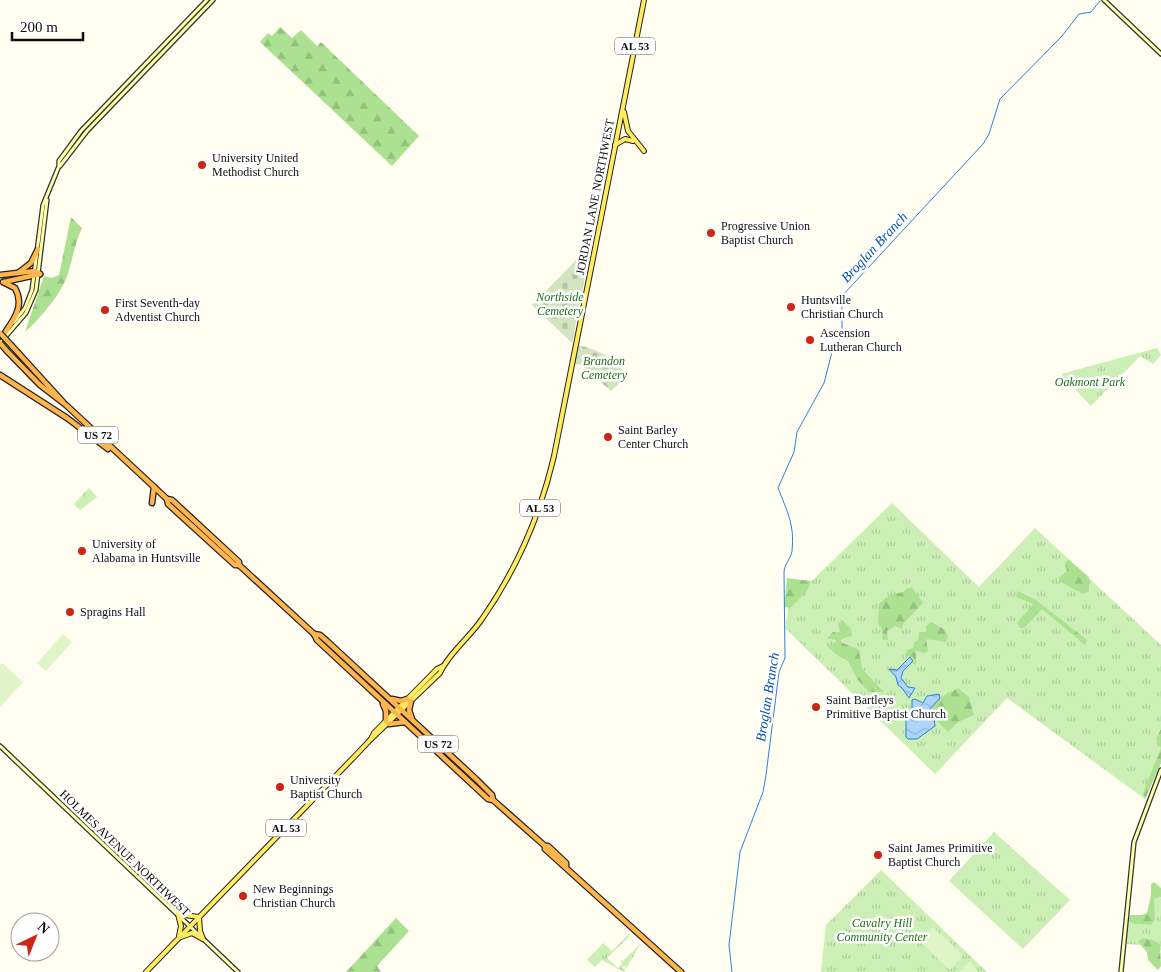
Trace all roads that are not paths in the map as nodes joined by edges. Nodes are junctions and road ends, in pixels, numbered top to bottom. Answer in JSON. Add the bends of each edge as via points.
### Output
{"nodes":[{"id":1,"x":207,"y":0,"type":"edge"},
{"id":2,"x":214,"y":0,"type":"edge"},
{"id":3,"x":644,"y":0,"type":"edge"},
{"id":4,"x":1104,"y":0,"type":"edge"},
{"id":5,"x":1161,"y":54,"type":"edge"},
{"id":6,"x":623,"y":103,"type":"junction"},
{"id":7,"x":633,"y":140,"type":"dead end"},
{"id":8,"x":615,"y":144,"type":"junction"},
{"id":9,"x":644,"y":151,"type":"dead end"},
{"id":10,"x":59,"y":166,"type":"junction"},
{"id":11,"x":47,"y":199,"type":"junction"},
{"id":12,"x":38,"y":249,"type":"junction"},
{"id":13,"x":17,"y":273,"type":"junction"},
{"id":14,"x":36,"y":274,"type":"junction"},
{"id":15,"x":0,"y":275,"type":"edge"},
{"id":16,"x":1,"y":282,"type":"edge"},
{"id":17,"x":6,"y":331,"type":"junction"},
{"id":18,"x":0,"y":333,"type":"edge"},
{"id":19,"x":0,"y":337,"type":"edge"},
{"id":20,"x":0,"y":343,"type":"edge"},
{"id":21,"x":21,"y":366,"type":"junction"},
{"id":22,"x":0,"y":375,"type":"edge"},
{"id":23,"x":48,"y":385,"type":"junction"},
{"id":24,"x":66,"y":405,"type":"junction"},
{"id":25,"x":132,"y":467,"type":"junction"},
{"id":26,"x":154,"y":487,"type":"junction"},
{"id":27,"x":167,"y":499,"type":"junction"},
{"id":28,"x":152,"y":503,"type":"dead end"},
{"id":29,"x":205,"y":534,"type":"junction"},
{"id":30,"x":239,"y":565,"type":"junction"},
{"id":31,"x":314,"y":634,"type":"junction"},
{"id":32,"x":386,"y":696,"type":"junction"},
{"id":33,"x":409,"y":700,"type":"junction"},
{"id":34,"x":381,"y":701,"type":"junction"},
{"id":35,"x":400,"y":709,"type":"junction"},
{"id":36,"x":396,"y":714,"type":"junction"},
{"id":37,"x":412,"y":720,"type":"junction"},
{"id":38,"x":388,"y":722,"type":"junction"},
{"id":39,"x":405,"y":722,"type":"junction"},
{"id":40,"x":0,"y":746,"type":"edge"},
{"id":41,"x":1161,"y":770,"type":"edge"},
{"id":42,"x":494,"y":800,"type":"junction"},
{"id":43,"x":178,"y":914,"type":"junction"},
{"id":44,"x":199,"y":917,"type":"junction"},
{"id":45,"x":189,"y":926,"type":"junction"},
{"id":46,"x":179,"y":938,"type":"junction"},
{"id":47,"x":203,"y":939,"type":"junction"},
{"id":48,"x":146,"y":972,"type":"edge"},
{"id":49,"x":238,"y":972,"type":"edge"},
{"id":50,"x":681,"y":972,"type":"edge"},
{"id":51,"x":1120,"y":972,"type":"edge"}],
"edges":[{"from":1,"to":10,"type":"main road","via":[[81,130]]},
{"from":2,"to":10,"type":"main road","via":[[87,131]]},
{"from":3,"to":6,"type":"main road","name":"JORDAN LANE NORTHWEST","number":"AL 53"},
{"from":4,"to":5,"type":"main road"},
{"from":6,"to":8,"type":"main road","name":"JORDAN LANE NORTHWEST","number":"AL 53"},
{"from":6,"to":9,"type":"main road","via":[[628,131]]},
{"from":7,"to":8,"type":"main road","via":[[624,138]]},
{"from":8,"to":33,"type":"main road","name":"JORDAN LANE NORTHWEST","number":"AL 53","via":[[542,503],[520,556],[475,630]]},
{"from":10,"to":11,"type":"main road"},
{"from":11,"to":12,"type":"main road","via":[[42,205]]},
{"from":11,"to":14,"type":"main road"},
{"from":12,"to":13,"type":"highway","via":[[31,263]]},
{"from":12,"to":14,"type":"main road"},
{"from":13,"to":14,"type":"highway"},
{"from":13,"to":15,"type":"highway"},
{"from":14,"to":16,"type":"highway"},
{"from":14,"to":17,"type":"main road","via":[[25,308]]},
{"from":14,"to":20,"type":"main road","via":[[29,308]]},
{"from":16,"to":17,"type":"highway","via":[[15,288],[20,300],[18,312]]},
{"from":17,"to":19,"type":"main road"},
{"from":18,"to":23,"type":"highway","number":"US 72","bridge":true},
{"from":20,"to":21,"type":"highway","number":"US 72","bridge":true},
{"from":21,"to":23,"type":"highway","number":"US 72","via":[[43,385]]},
{"from":21,"to":24,"type":"highway","number":"US 72","via":[[54,398]]},
{"from":22,"to":25,"type":"highway","via":[[72,422]]},
{"from":23,"to":24,"type":"highway","number":"US 72"},
{"from":24,"to":25,"type":"highway","number":"US 72"},
{"from":25,"to":26,"type":"highway","number":"US 72"},
{"from":26,"to":27,"type":"highway","number":"US 72"},
{"from":26,"to":28,"type":"highway"},
{"from":27,"to":29,"type":"highway","number":"US 72","via":[[172,500]]},
{"from":27,"to":29,"type":"highway","number":"US 72","via":[[168,504]]},
{"from":29,"to":30,"type":"highway","number":"US 72","via":[[235,565]]},
{"from":29,"to":30,"type":"highway","number":"US 72","via":[[214,538]]},
{"from":30,"to":31,"type":"highway","number":"US 72"},
{"from":31,"to":32,"type":"highway","number":"US 72","via":[[320,635]]},
{"from":31,"to":34,"type":"highway","number":"US 72","via":[[316,640]]},
{"from":32,"to":33,"type":"highway","via":[[395,701]]},
{"from":32,"to":35,"type":"highway","number":"US 72"},
{"from":33,"to":35,"type":"main road","name":"JORDAN LANE NORTHWEST","number":"AL 53"},
{"from":33,"to":37,"type":"highway"},
{"from":34,"to":36,"type":"highway","number":"US 72"},
{"from":34,"to":38,"type":"highway"},
{"from":35,"to":36,"type":"main road","name":"JORDAN LANE NORTHWEST","number":"AL 53"},
{"from":35,"to":37,"type":"highway","number":"US 72"},
{"from":36,"to":38,"type":"main road","name":"JORDAN LANE NORTHWEST","number":"AL 53"},
{"from":36,"to":39,"type":"highway","number":"US 72"},
{"from":37,"to":42,"type":"highway","number":"US 72"},
{"from":38,"to":39,"type":"highway"},
{"from":38,"to":44,"type":"main road","name":"JORDAN LANE NORTHWEST","number":"AL 53"},
{"from":39,"to":42,"type":"highway","number":"US 72","via":[[488,799]]},
{"from":40,"to":43,"type":"main road","name":"HOLMES AVENUE NORTHWEST"},
{"from":41,"to":51,"type":"main road","via":[[1134,842]]},
{"from":42,"to":50,"type":"highway","number":"US 72"},
{"from":43,"to":44,"type":"main road"},
{"from":43,"to":45,"type":"main road","name":"HOLMES AVENUE NORTHWEST"},
{"from":43,"to":46,"type":"main road","via":[[182,926]]},
{"from":44,"to":45,"type":"main road","name":"JORDAN LANE NORTHWEST","number":"AL 53"},
{"from":44,"to":47,"type":"main road"},
{"from":45,"to":46,"type":"main road","name":"JORDAN LANE NORTHWEST","number":"AL 53"},
{"from":45,"to":47,"type":"main road","name":"HOLMES AVENUE NORTHWEST"},
{"from":46,"to":47,"type":"main road","via":[[192,933]]},
{"from":46,"to":48,"type":"main road","name":"JORDAN LANE NORTHWEST","number":"AL 53"},
{"from":47,"to":49,"type":"main road","name":"HOLMES AVENUE NORTHWEST"}]}
